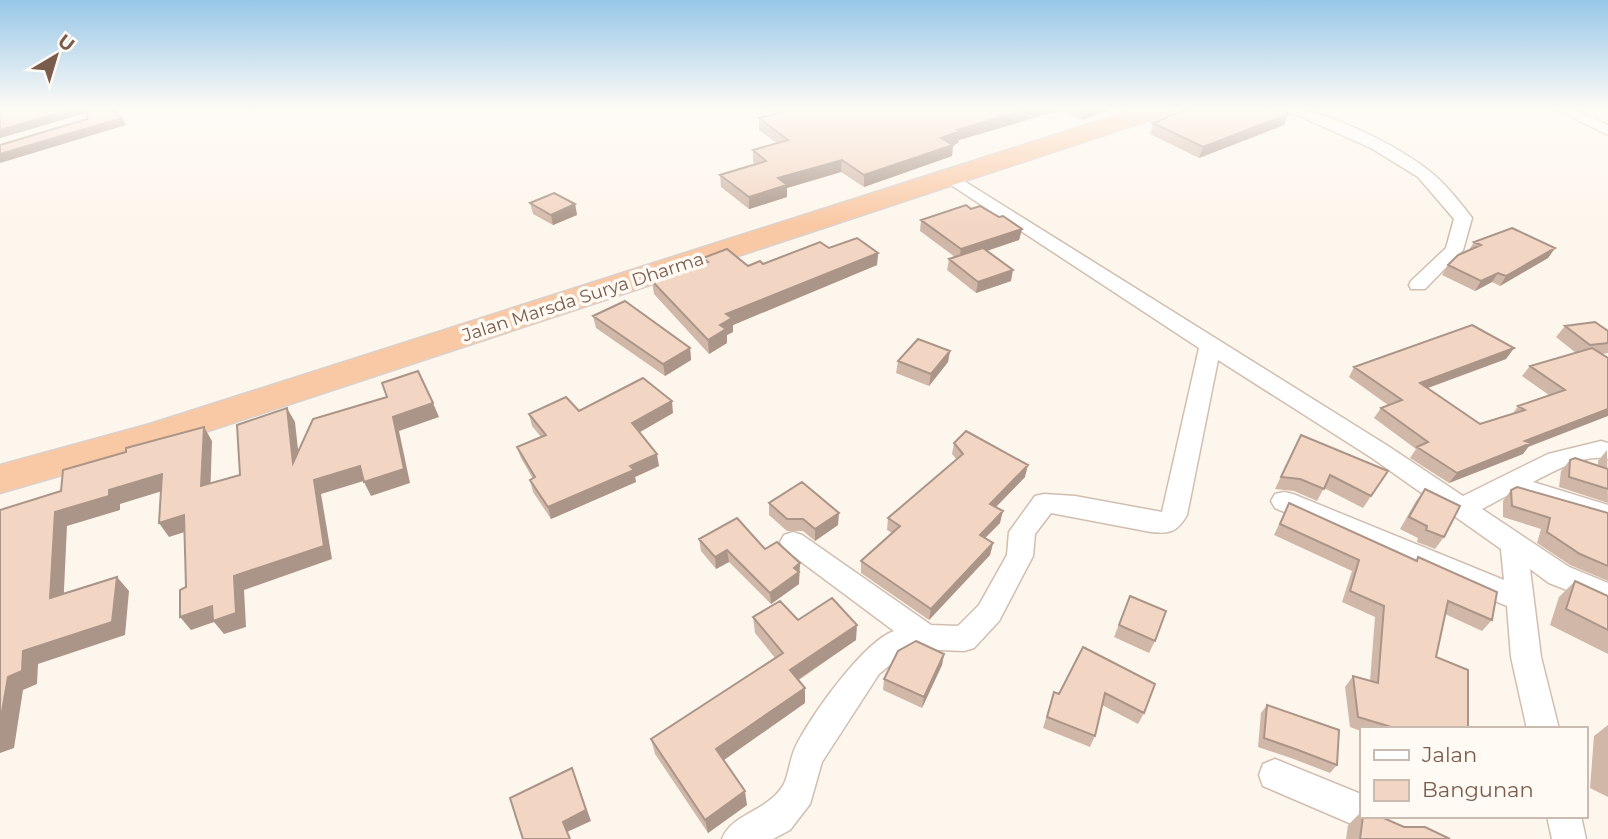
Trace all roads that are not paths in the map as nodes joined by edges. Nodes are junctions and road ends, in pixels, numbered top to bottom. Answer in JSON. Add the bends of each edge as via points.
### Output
{"nodes":[{"id":1,"x":1039,"y":147,"type":"edge"},
{"id":2,"x":1380,"y":147,"type":"edge"},
{"id":3,"x":948,"y":176,"type":"junction"},
{"id":4,"x":1418,"y":285,"type":"dead end"},
{"id":5,"x":1210,"y":346,"type":"junction"},
{"id":6,"x":1606,"y":447,"type":"edge"},
{"id":7,"x":0,"y":479,"type":"edge"},
{"id":8,"x":1508,"y":484,"type":"junction"},
{"id":9,"x":1284,"y":501,"type":"dead end"},
{"id":10,"x":1461,"y":508,"type":"junction"},
{"id":11,"x":1608,"y":515,"type":"edge"},
{"id":12,"x":793,"y":542,"type":"dead end"},
{"id":13,"x":1514,"y":545,"type":"junction"},
{"id":14,"x":1608,"y":595,"type":"edge"},
{"id":15,"x":1520,"y":599,"type":"junction"},
{"id":16,"x":925,"y":637,"type":"junction"},
{"id":17,"x":1543,"y":727,"type":"edge"},
{"id":18,"x":1275,"y":775,"type":"dead end"},
{"id":19,"x":1360,"y":810,"type":"edge"},
{"id":20,"x":1564,"y":818,"type":"edge"},
{"id":21,"x":739,"y":839,"type":"edge"},
{"id":22,"x":1569,"y":839,"type":"edge"}],
"edges":[{"from":1,"to":3,"type":"highway","name":"Jalan Marsda Surya Dharma"},
{"from":2,"to":4,"type":"street","via":[[1424,174],[1463,218],[1454,250]]},
{"from":3,"to":5,"type":"street"},
{"from":3,"to":7,"type":"highway","name":"Jalan Marsda Surya Dharma","via":[[159,433]]},
{"from":5,"to":10,"type":"street"},
{"from":5,"to":16,"type":"street","via":[[1174,515],[1167,524],[1137,522],[1071,502],[1044,503],[1022,532],[1020,555],[989,613],[964,639]]},
{"from":6,"to":8,"type":"street","via":[[1556,460]]},
{"from":8,"to":10,"type":"street"},
{"from":8,"to":11,"type":"street"},
{"from":9,"to":15,"type":"street"},
{"from":10,"to":13,"type":"street"},
{"from":12,"to":16,"type":"street"},
{"from":13,"to":14,"type":"street","via":[[1559,575]]},
{"from":13,"to":15,"type":"street"},
{"from":15,"to":17,"type":"street"},
{"from":16,"to":21,"type":"street","via":[[898,642],[869,664],[808,756],[798,792],[778,818]]},
{"from":18,"to":19,"type":"street"},
{"from":20,"to":22,"type":"street"}]}
